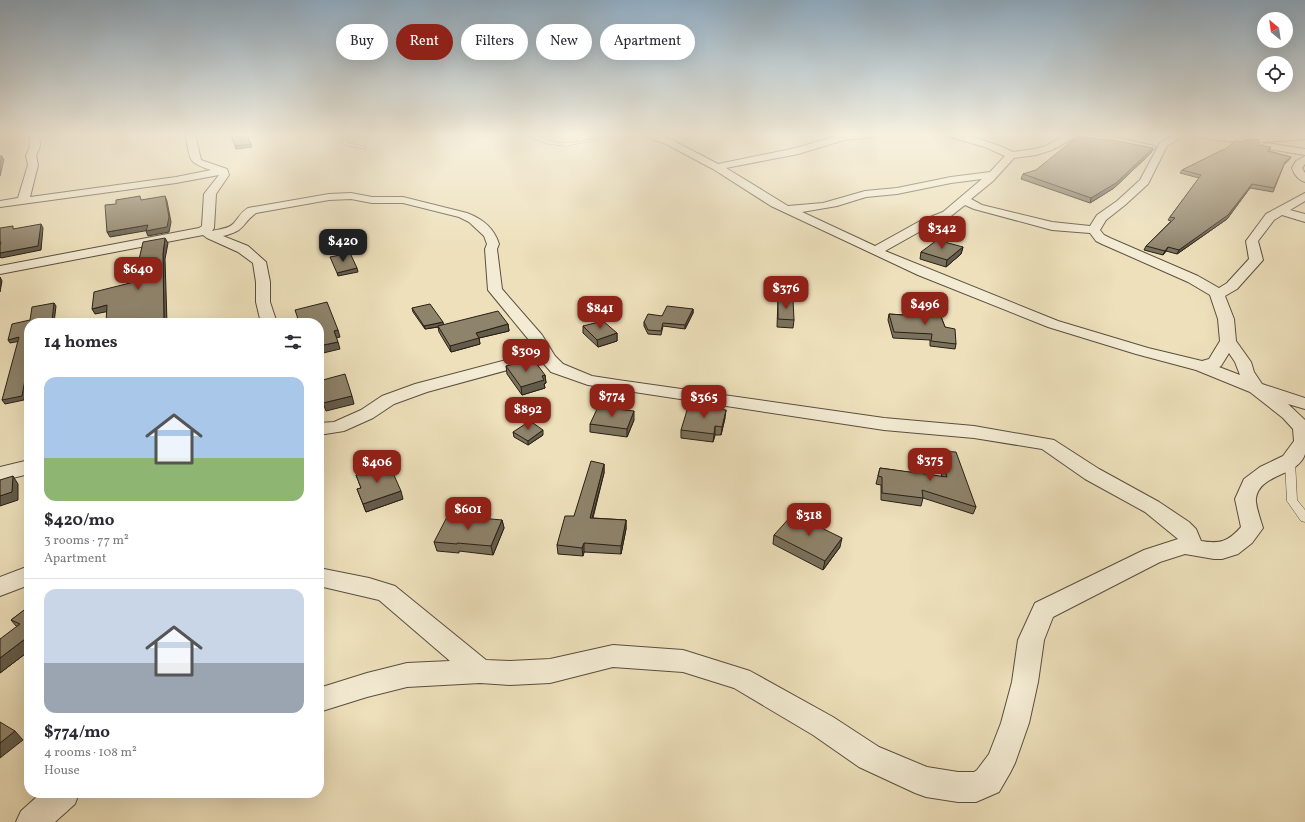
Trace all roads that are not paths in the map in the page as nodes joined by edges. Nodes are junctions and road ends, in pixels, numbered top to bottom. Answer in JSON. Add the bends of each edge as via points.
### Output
{"nodes":[{"id":1,"x":31,"y":172,"type":"edge"},
{"id":2,"x":216,"y":172,"type":"edge"},
{"id":3,"x":223,"y":172,"type":"edge"},
{"id":4,"x":725,"y":172,"type":"edge"},
{"id":5,"x":994,"y":172,"type":"edge"},
{"id":6,"x":1149,"y":172,"type":"edge"},
{"id":7,"x":992,"y":175,"type":"junction"},
{"id":8,"x":1305,"y":196,"type":"edge"},
{"id":9,"x":23,"y":200,"type":"junction"},
{"id":10,"x":964,"y":200,"type":"junction"},
{"id":11,"x":0,"y":204,"type":"edge"},
{"id":12,"x":785,"y":209,"type":"junction"},
{"id":13,"x":1282,"y":211,"type":"junction"},
{"id":14,"x":1305,"y":218,"type":"edge"},
{"id":15,"x":1094,"y":230,"type":"junction"},
{"id":16,"x":207,"y":233,"type":"junction"},
{"id":17,"x":874,"y":251,"type":"junction"},
{"id":18,"x":0,"y":270,"type":"edge"},
{"id":19,"x":1218,"y":295,"type":"junction"},
{"id":20,"x":268,"y":318,"type":"edge"},
{"id":21,"x":1228,"y":341,"type":"junction"},
{"id":22,"x":544,"y":352,"type":"junction"},
{"id":23,"x":1202,"y":366,"type":"junction"},
{"id":24,"x":1256,"y":388,"type":"junction"},
{"id":25,"x":1305,"y":404,"type":"edge"},
{"id":26,"x":324,"y":428,"type":"edge"},
{"id":27,"x":1297,"y":462,"type":"edge"},
{"id":28,"x":24,"y":468,"type":"edge"},
{"id":29,"x":0,"y":474,"type":"edge"},
{"id":30,"x":1305,"y":518,"type":"edge"},
{"id":31,"x":1185,"y":546,"type":"junction"},
{"id":32,"x":24,"y":577,"type":"edge"},
{"id":33,"x":324,"y":578,"type":"edge"},
{"id":34,"x":0,"y":587,"type":"edge"},
{"id":35,"x":480,"y":670,"type":"junction"},
{"id":36,"x":324,"y":698,"type":"edge"},
{"id":37,"x":62,"y":798,"type":"edge"},
{"id":38,"x":32,"y":822,"type":"edge"}],
"edges":[{"from":1,"to":9,"type":"street"},
{"from":2,"to":9,"type":"street"},
{"from":3,"to":16,"type":"street","via":[[210,194]]},
{"from":4,"to":12,"type":"street"},
{"from":5,"to":7,"type":"street"},
{"from":6,"to":15,"type":"street","via":[[1144,182],[1101,218]]},
{"from":7,"to":10,"type":"street"},
{"from":7,"to":12,"type":"street","via":[[865,194],[837,204]]},
{"from":8,"to":13,"type":"street"},
{"from":9,"to":11,"type":"street"},
{"from":10,"to":15,"type":"street","via":[[978,207],[1052,226]]},
{"from":10,"to":17,"type":"street","via":[[947,214]]},
{"from":12,"to":17,"type":"street"},
{"from":13,"to":14,"type":"street"},
{"from":13,"to":19,"type":"street","via":[[1270,217],[1252,240],[1256,260],[1232,286]]},
{"from":15,"to":19,"type":"street","via":[[1100,238],[1193,279]]},
{"from":16,"to":18,"type":"street"},
{"from":16,"to":20,"type":"street","via":[[244,249],[258,262]]},
{"from":16,"to":22,"type":"street","via":[[232,230],[252,210],[340,196],[403,200],[463,215],[484,227],[490,235],[493,244],[491,249],[495,290],[536,338]]},
{"from":17,"to":23,"type":"street","via":[[1053,324]]},
{"from":19,"to":21,"type":"street","via":[[1226,319]]},
{"from":21,"to":23,"type":"street","via":[[1215,363]]},
{"from":21,"to":24,"type":"street","via":[[1243,362]]},
{"from":22,"to":26,"type":"street","via":[[514,363],[405,393],[353,420],[337,427]]},
{"from":22,"to":31,"type":"street","via":[[557,368],[588,380],[854,420],[974,432],[1047,444],[1092,474],[1152,507],[1181,528],[1190,540]]},
{"from":23,"to":24,"type":"street"},
{"from":24,"to":25,"type":"street"},
{"from":24,"to":27,"type":"street","via":[[1289,414],[1302,428],[1304,442]]},
{"from":27,"to":30,"type":"lane","via":[[1292,501]]},
{"from":27,"to":31,"type":"street","via":[[1267,472],[1252,484],[1245,499],[1252,528],[1234,547],[1214,552]]},
{"from":28,"to":29,"type":"street"},
{"from":31,"to":35,"type":"street","via":[[1152,556],[1044,610],[1032,640],[1015,723],[1000,763],[988,781],[976,787],[926,782],[869,757],[824,726],[742,679],[683,661],[613,656],[550,672],[510,673]]},
{"from":32,"to":34,"type":"street"},
{"from":33,"to":35,"type":"street","via":[[387,593]]},
{"from":35,"to":36,"type":"street","via":[[407,675],[367,684]]},
{"from":37,"to":38,"type":"street"}]}
